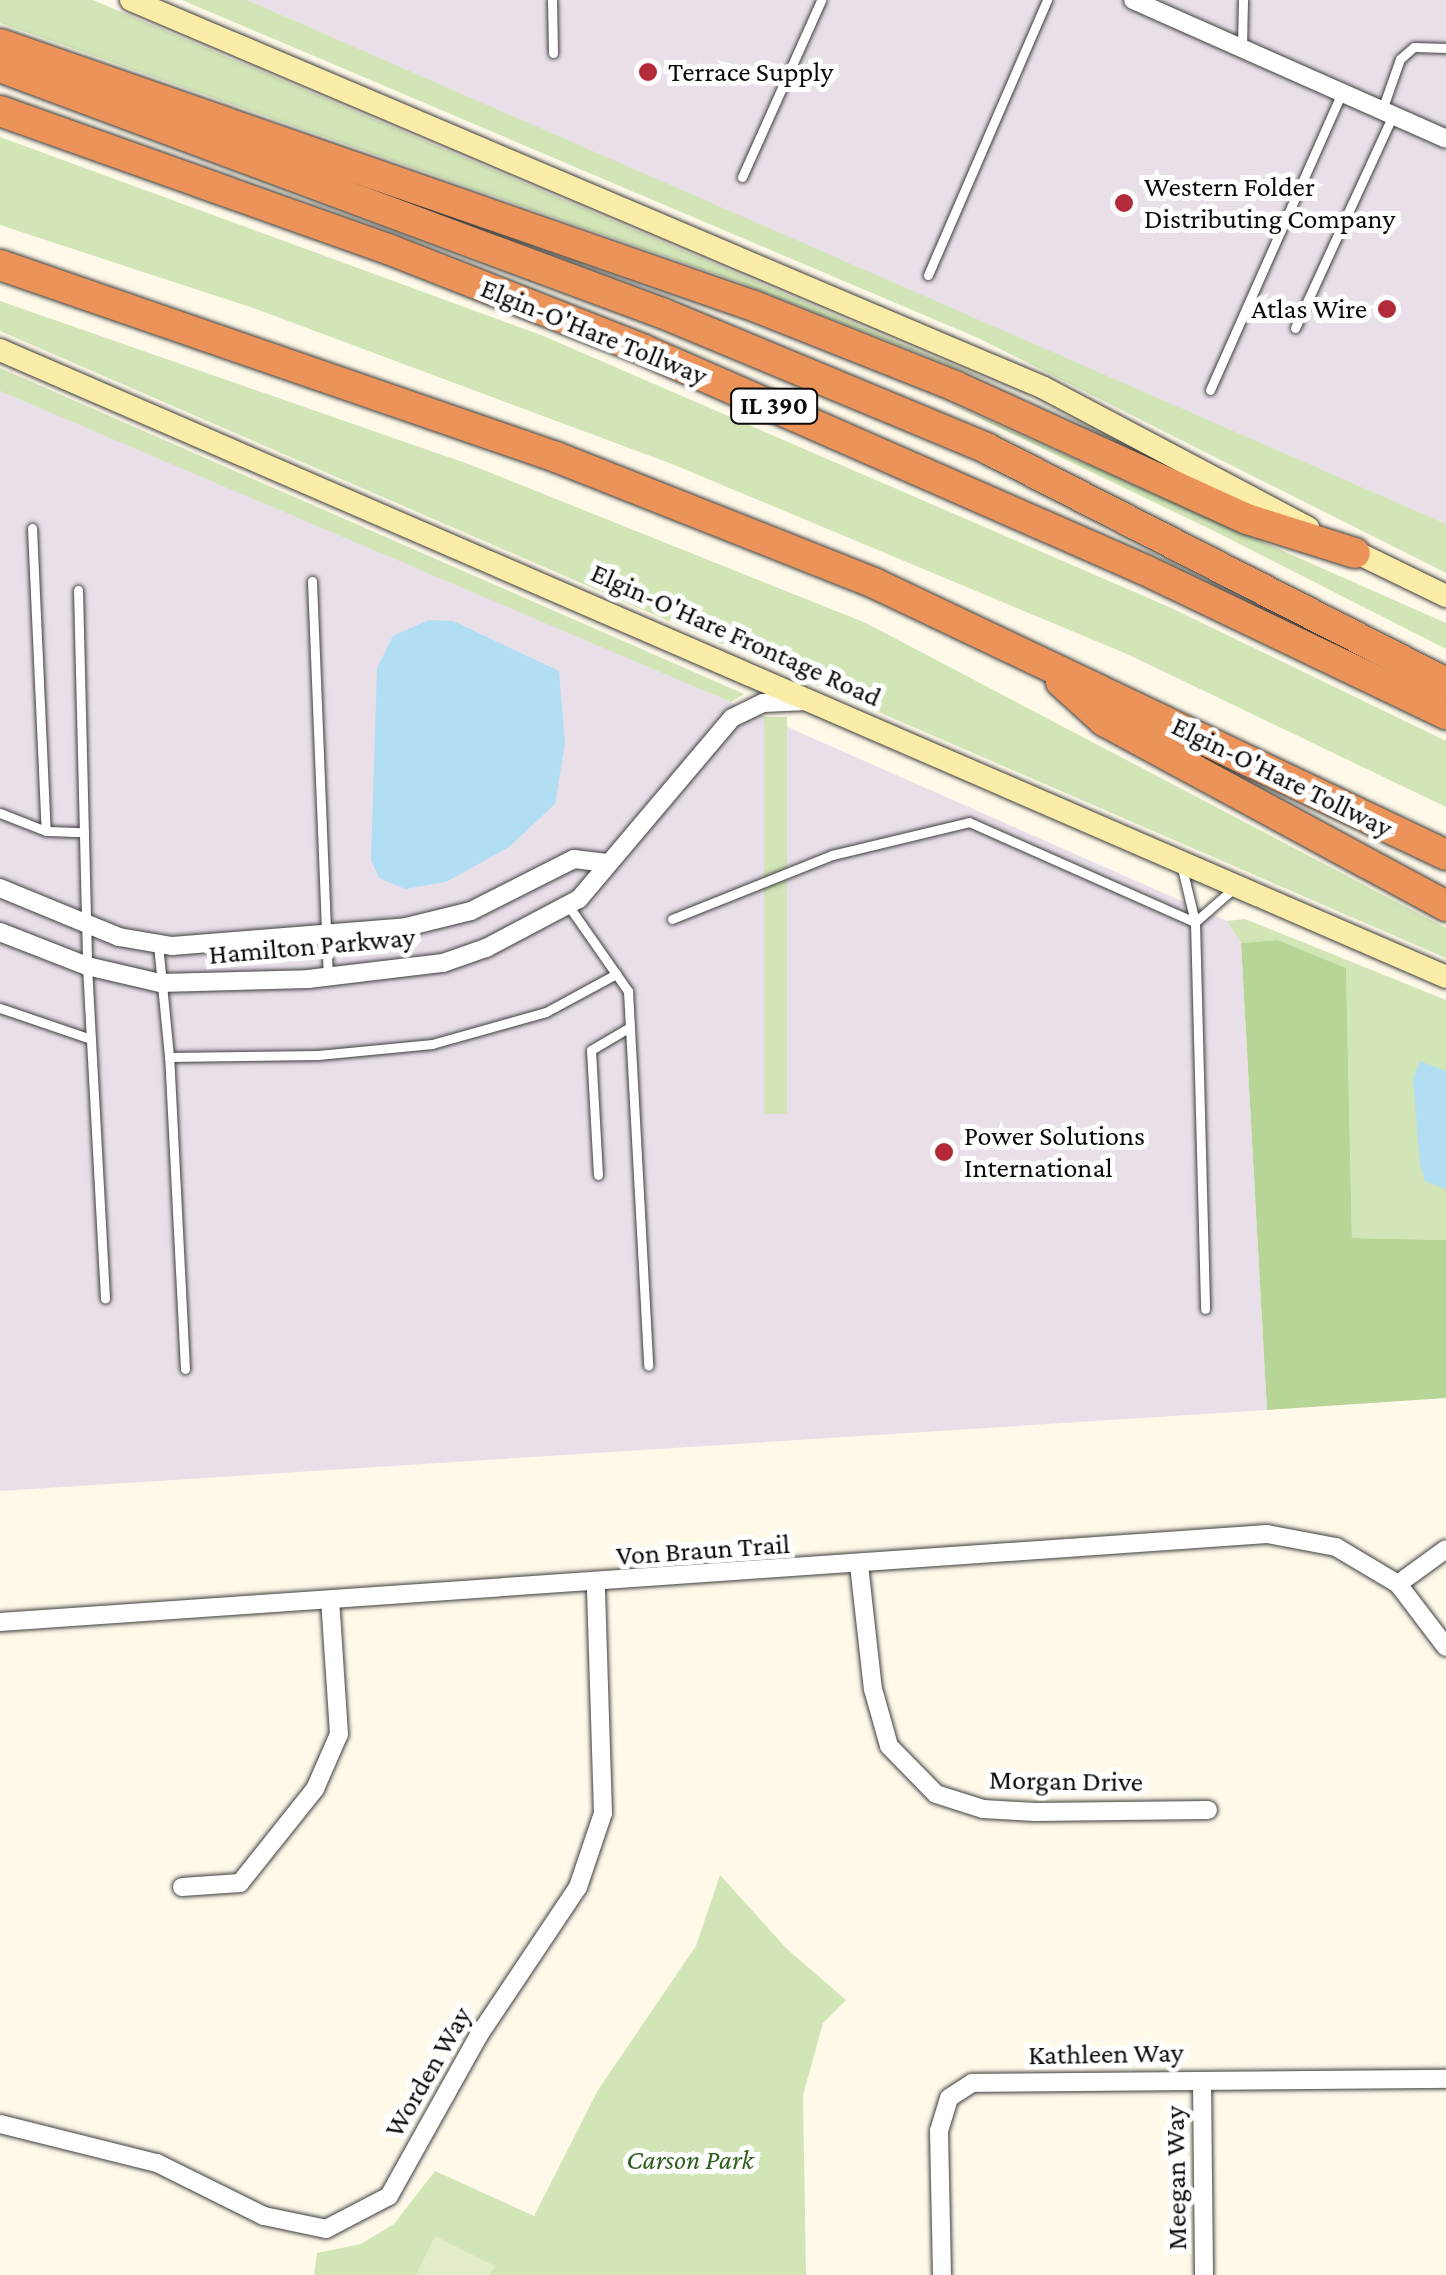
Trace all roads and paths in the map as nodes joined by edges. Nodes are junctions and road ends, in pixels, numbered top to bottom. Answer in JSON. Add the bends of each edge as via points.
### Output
{"nodes":[{"id":1,"x":131,"y":0,"type":"edge"},
{"id":2,"x":552,"y":0,"type":"edge"},
{"id":3,"x":821,"y":0,"type":"edge"},
{"id":4,"x":1047,"y":0,"type":"edge"},
{"id":5,"x":1134,"y":0,"type":"edge"},
{"id":6,"x":1242,"y":0,"type":"edge"},
{"id":7,"x":0,"y":44,"type":"edge"},
{"id":8,"x":1242,"y":48,"type":"junction"},
{"id":9,"x":1446,"y":48,"type":"edge"},
{"id":10,"x":554,"y":52,"type":"dead end"},
{"id":11,"x":0,"y":68,"type":"edge"},
{"id":12,"x":1342,"y":92,"type":"junction"},
{"id":13,"x":0,"y":111,"type":"edge"},
{"id":14,"x":1388,"y":113,"type":"junction"},
{"id":15,"x":1446,"y":139,"type":"edge"},
{"id":16,"x":742,"y":178,"type":"dead end"},
{"id":17,"x":0,"y":265,"type":"edge"},
{"id":18,"x":928,"y":274,"type":"dead end"},
{"id":19,"x":1296,"y":328,"type":"dead end"},
{"id":20,"x":0,"y":350,"type":"edge"},
{"id":21,"x":1210,"y":390,"type":"dead end"},
{"id":22,"x":32,"y":528,"type":"dead end"},
{"id":23,"x":1355,"y":553,"type":"junction"},
{"id":24,"x":312,"y":580,"type":"dead end"},
{"id":25,"x":78,"y":590,"type":"dead end"},
{"id":26,"x":1446,"y":596,"type":"edge"},
{"id":27,"x":1036,"y":660,"type":"junction"},
{"id":28,"x":1446,"y":683,"type":"edge"},
{"id":29,"x":815,"y":700,"type":"junction"},
{"id":30,"x":1446,"y":714,"type":"edge"},
{"id":31,"x":0,"y":813,"type":"edge"},
{"id":32,"x":46,"y":831,"type":"junction"},
{"id":33,"x":84,"y":832,"type":"junction"},
{"id":34,"x":1446,"y":855,"type":"edge"},
{"id":35,"x":1180,"y":861,"type":"junction"},
{"id":36,"x":605,"y":864,"type":"junction"},
{"id":37,"x":1237,"y":885,"type":"junction"},
{"id":38,"x":0,"y":888,"type":"edge"},
{"id":39,"x":568,"y":905,"type":"junction"},
{"id":40,"x":1446,"y":906,"type":"edge"},
{"id":41,"x":672,"y":920,"type":"dead end"},
{"id":42,"x":1195,"y":922,"type":"junction"},
{"id":43,"x":86,"y":925,"type":"junction"},
{"id":44,"x":0,"y":932,"type":"edge"},
{"id":45,"x":324,"y":938,"type":"junction"},
{"id":46,"x":158,"y":944,"type":"junction"},
{"id":47,"x":87,"y":966,"type":"junction"},
{"id":48,"x":616,"y":974,"type":"junction"},
{"id":49,"x":1446,"y":976,"type":"edge"},
{"id":50,"x":328,"y":977,"type":"junction"},
{"id":51,"x":160,"y":983,"type":"junction"},
{"id":52,"x":0,"y":1008,"type":"edge"},
{"id":53,"x":630,"y":1028,"type":"junction"},
{"id":54,"x":91,"y":1039,"type":"junction"},
{"id":55,"x":169,"y":1058,"type":"junction"},
{"id":56,"x":598,"y":1175,"type":"dead end"},
{"id":57,"x":104,"y":1299,"type":"dead end"},
{"id":58,"x":1205,"y":1309,"type":"dead end"},
{"id":59,"x":648,"y":1365,"type":"dead end"},
{"id":60,"x":185,"y":1369,"type":"dead end"},
{"id":61,"x":1446,"y":1549,"type":"edge"},
{"id":62,"x":859,"y":1565,"type":"junction"},
{"id":63,"x":1398,"y":1584,"type":"junction"},
{"id":64,"x":596,"y":1586,"type":"junction"},
{"id":65,"x":330,"y":1600,"type":"junction"},
{"id":66,"x":0,"y":1622,"type":"edge"},
{"id":67,"x":1446,"y":1647,"type":"edge"},
{"id":68,"x":1208,"y":1810,"type":"dead end"},
{"id":69,"x":182,"y":1887,"type":"dead end"},
{"id":70,"x":1446,"y":2080,"type":"edge"},
{"id":71,"x":1202,"y":2081,"type":"junction"},
{"id":72,"x":0,"y":2124,"type":"edge"},
{"id":73,"x":942,"y":2275,"type":"edge"},
{"id":74,"x":1204,"y":2275,"type":"edge"}],
"edges":[{"from":1,"to":23,"type":"main road","via":[[1044,388]]},
{"from":2,"to":10,"type":"lane"},
{"from":3,"to":16,"type":"lane"},
{"from":4,"to":18,"type":"lane"},
{"from":5,"to":8,"type":"street"},
{"from":6,"to":8,"type":"lane"},
{"from":7,"to":23,"type":"highway","via":[[754,306],[955,386],[1247,519]]},
{"from":8,"to":12,"type":"street"},
{"from":9,"to":14,"type":"lane","via":[[1414,47],[1400,59]]},
{"from":11,"to":28,"type":"highway","via":[[590,285],[988,449]]},
{"from":12,"to":14,"type":"street"},
{"from":12,"to":21,"type":"lane"},
{"from":13,"to":30,"type":"highway","name":"Elgin-O'Hare Tollway","number":"IL 390","via":[[388,249],[644,350],[1093,546]]},
{"from":14,"to":15,"type":"street"},
{"from":14,"to":19,"type":"lane"},
{"from":17,"to":27,"type":"highway","name":"Elgin-O'Hare Tollway","via":[[556,457],[874,583]]},
{"from":20,"to":29,"type":"main road","name":"Elgin-O'Hare Frontage Road"},
{"from":22,"to":32,"type":"lane"},
{"from":23,"to":26,"type":"main road"},
{"from":24,"to":45,"type":"lane"},
{"from":25,"to":33,"type":"lane"},
{"from":27,"to":34,"type":"highway","name":"Elgin-O'Hare Tollway"},
{"from":27,"to":40,"type":"highway","via":[[1104,721]]},
{"from":29,"to":35,"type":"main road","name":"Elgin-O'Hare Frontage Road"},
{"from":29,"to":36,"type":"street","name":"Hamilton Parkway","via":[[763,703],[732,718]]},
{"from":31,"to":32,"type":"lane"},
{"from":32,"to":33,"type":"lane"},
{"from":33,"to":43,"type":"lane"},
{"from":35,"to":37,"type":"main road","name":"Elgin-O'Hare Frontage Road"},
{"from":35,"to":42,"type":"lane"},
{"from":36,"to":39,"type":"street","name":"Hamilton Parkway"},
{"from":36,"to":45,"type":"street","name":"Hamilton Parkway","via":[[574,859],[472,911]]},
{"from":37,"to":42,"type":"lane"},
{"from":37,"to":49,"type":"main road","name":"Elgin-O'Hare Frontage Road"},
{"from":38,"to":43,"type":"street","name":"Hamilton Parkway"},
{"from":39,"to":48,"type":"lane"},
{"from":39,"to":50,"type":"street","name":"Hamilton Parkway","via":[[443,963]]},
{"from":41,"to":42,"type":"lane","via":[[832,855],[969,822]]},
{"from":42,"to":58,"type":"lane"},
{"from":43,"to":46,"type":"street","name":"Hamilton Parkway"},
{"from":43,"to":47,"type":"lane"},
{"from":44,"to":47,"type":"street","name":"Hamilton Parkway"},
{"from":45,"to":46,"type":"street","name":"Hamilton Parkway"},
{"from":45,"to":50,"type":"lane"},
{"from":46,"to":51,"type":"lane"},
{"from":47,"to":51,"type":"street","name":"Hamilton Parkway"},
{"from":47,"to":54,"type":"lane"},
{"from":48,"to":53,"type":"lane","via":[[628,991]]},
{"from":48,"to":55,"type":"lane","via":[[546,1012],[432,1044]]},
{"from":50,"to":51,"type":"street","name":"Hamilton Parkway"},
{"from":51,"to":55,"type":"lane"},
{"from":52,"to":54,"type":"lane"},
{"from":53,"to":56,"type":"lane","via":[[591,1050]]},
{"from":53,"to":59,"type":"lane"},
{"from":54,"to":57,"type":"lane"},
{"from":55,"to":60,"type":"lane"},
{"from":61,"to":63,"type":"street"},
{"from":62,"to":63,"type":"street","name":"Von Braun Trail","via":[[1267,1534],[1336,1546]]},
{"from":62,"to":64,"type":"street","name":"Von Braun Trail"},
{"from":62,"to":68,"type":"street","name":"Morgan Drive","via":[[873,1689],[889,1746],[936,1794],[983,1809]]},
{"from":63,"to":67,"type":"street"},
{"from":64,"to":65,"type":"street","name":"Von Braun Trail"},
{"from":64,"to":72,"type":"street","name":"Worden Way","via":[[606,1753],[597,1832],[578,1887],[479,2035],[388,2196],[326,2229],[264,2216],[157,2164]]},
{"from":65,"to":66,"type":"street","name":"Von Braun Trail"},
{"from":65,"to":69,"type":"street","via":[[340,1734],[315,1789],[240,1883]]},
{"from":70,"to":71,"type":"street","name":"Kathleen Way"},
{"from":71,"to":73,"type":"street","name":"Kathleen Way","via":[[972,2083],[949,2098],[939,2131]]},
{"from":71,"to":74,"type":"street","name":"Meegan Way"}]}
